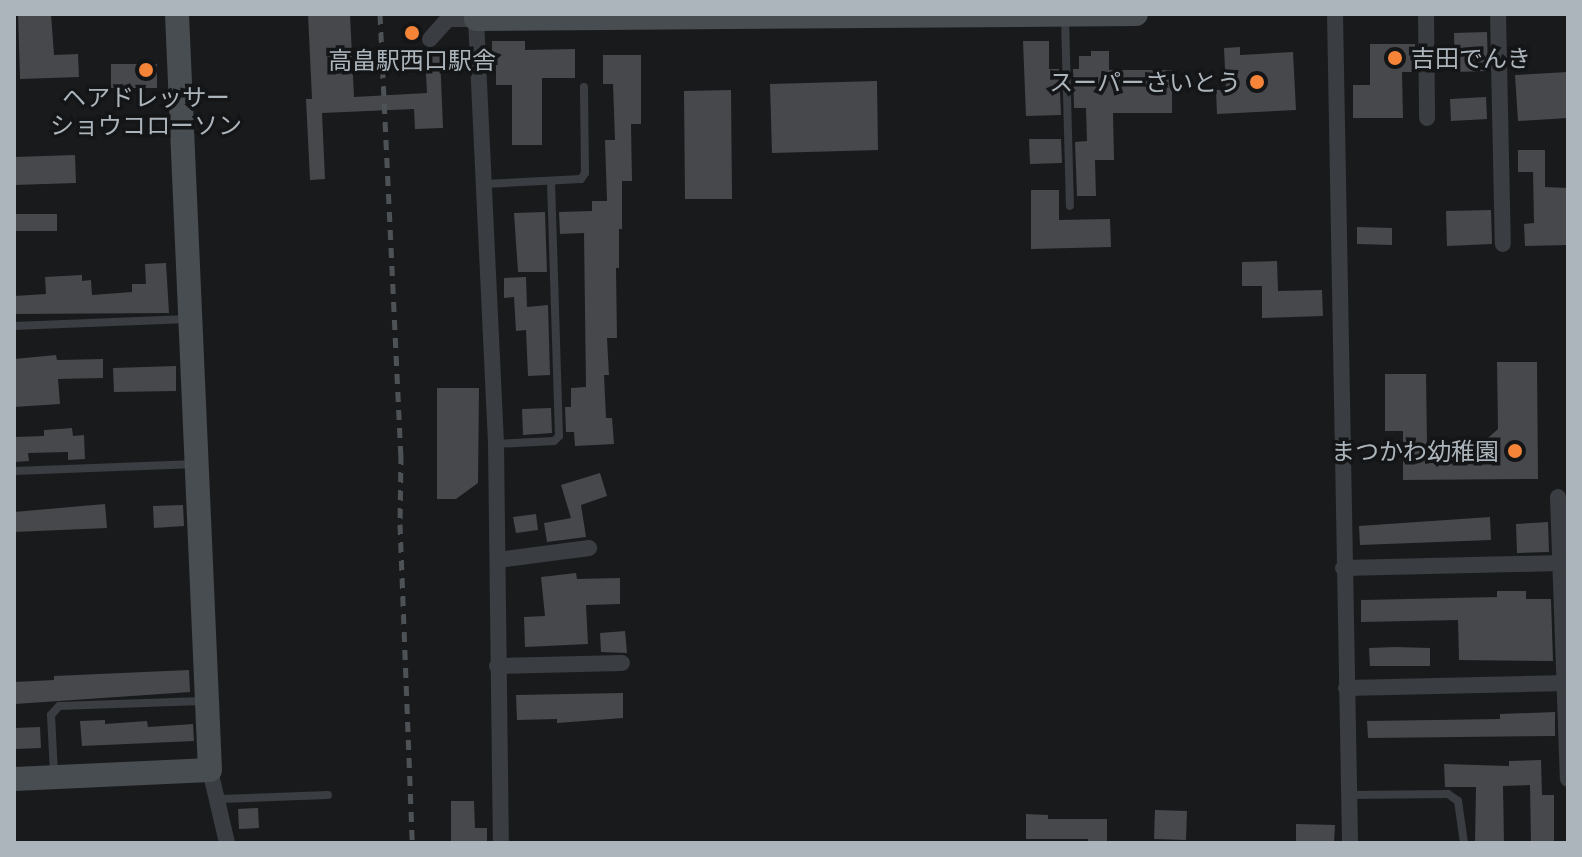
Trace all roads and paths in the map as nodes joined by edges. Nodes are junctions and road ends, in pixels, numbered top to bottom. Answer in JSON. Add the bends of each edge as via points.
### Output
{"nodes":[{"id":1,"x":177,"y":14,"type":"edge"},
{"id":2,"x":1090,"y":14,"type":"edge"},
{"id":3,"x":1136,"y":14,"type":"edge"},
{"id":4,"x":1335,"y":14,"type":"edge"},
{"id":5,"x":1426,"y":14,"type":"edge"},
{"id":6,"x":1498,"y":14,"type":"edge"},
{"id":7,"x":966,"y":15,"type":"edge"},
{"id":8,"x":1065,"y":15,"type":"edge"},
{"id":9,"x":544,"y":16,"type":"edge"},
{"id":10,"x":466,"y":17,"type":"edge"},
{"id":11,"x":430,"y":39,"type":"dead end"},
{"id":12,"x":584,"y":87,"type":"dead end"},
{"id":13,"x":1427,"y":118,"type":"dead end"},
{"id":14,"x":551,"y":181,"type":"junction"},
{"id":15,"x":485,"y":184,"type":"junction"},
{"id":16,"x":1070,"y":206,"type":"dead end"},
{"id":17,"x":1503,"y":244,"type":"dead end"},
{"id":18,"x":189,"y":319,"type":"junction"},
{"id":19,"x":14,"y":326,"type":"edge"},
{"id":20,"x":496,"y":444,"type":"junction"},
{"id":21,"x":197,"y":463,"type":"junction"},
{"id":22,"x":14,"y":471,"type":"edge"},
{"id":23,"x":1558,"y":497,"type":"dead end"},
{"id":24,"x":589,"y":548,"type":"dead end"},
{"id":25,"x":498,"y":560,"type":"junction"},
{"id":26,"x":1564,"y":563,"type":"edge"},
{"id":27,"x":1343,"y":568,"type":"junction"},
{"id":28,"x":622,"y":663,"type":"dead end"},
{"id":29,"x":497,"y":666,"type":"junction"},
{"id":30,"x":1568,"y":683,"type":"edge"},
{"id":31,"x":1346,"y":688,"type":"junction"},
{"id":32,"x":207,"y":701,"type":"junction"},
{"id":33,"x":210,"y":770,"type":"junction"},
{"id":34,"x":54,"y":777,"type":"junction"},
{"id":35,"x":14,"y":779,"type":"edge"},
{"id":36,"x":1568,"y":779,"type":"edge"},
{"id":37,"x":328,"y":795,"type":"dead end"},
{"id":38,"x":1348,"y":795,"type":"junction"},
{"id":39,"x":219,"y":799,"type":"junction"},
{"id":40,"x":227,"y":843,"type":"edge"},
{"id":41,"x":501,"y":843,"type":"edge"},
{"id":42,"x":1350,"y":843,"type":"edge"},
{"id":43,"x":1464,"y":843,"type":"edge"}],
"edges":[{"from":1,"to":18,"type":"street"},
{"from":2,"to":3,"type":"street"},
{"from":2,"to":8,"type":"street"},
{"from":4,"to":27,"type":"street"},
{"from":5,"to":13,"type":"street"},
{"from":6,"to":17,"type":"street"},
{"from":7,"to":8,"type":"street"},
{"from":7,"to":9,"type":"street"},
{"from":8,"to":16,"type":"lane"},
{"from":9,"to":10,"type":"street"},
{"from":10,"to":11,"type":"street","via":[[448,19]]},
{"from":10,"to":15,"type":"street"},
{"from":12,"to":14,"type":"lane","via":[[585,173],[581,179]]},
{"from":14,"to":15,"type":"lane"},
{"from":14,"to":20,"type":"lane","via":[[559,436],[554,441]]},
{"from":15,"to":20,"type":"street"},
{"from":18,"to":19,"type":"lane"},
{"from":18,"to":21,"type":"street"},
{"from":20,"to":25,"type":"street"},
{"from":21,"to":22,"type":"lane"},
{"from":21,"to":32,"type":"street"},
{"from":23,"to":26,"type":"street"},
{"from":24,"to":25,"type":"street"},
{"from":25,"to":29,"type":"street"},
{"from":26,"to":27,"type":"street"},
{"from":26,"to":30,"type":"street"},
{"from":27,"to":31,"type":"street"},
{"from":28,"to":29,"type":"street"},
{"from":29,"to":41,"type":"street"},
{"from":30,"to":31,"type":"street"},
{"from":30,"to":36,"type":"street"},
{"from":31,"to":38,"type":"street"},
{"from":32,"to":33,"type":"street"},
{"from":32,"to":34,"type":"lane","via":[[59,706],[51,715]]},
{"from":33,"to":34,"type":"street"},
{"from":33,"to":39,"type":"street"},
{"from":34,"to":35,"type":"street"},
{"from":37,"to":39,"type":"lane"},
{"from":38,"to":42,"type":"street"},
{"from":38,"to":43,"type":"lane","via":[[1448,794],[1458,801]]},
{"from":39,"to":40,"type":"street"}]}
